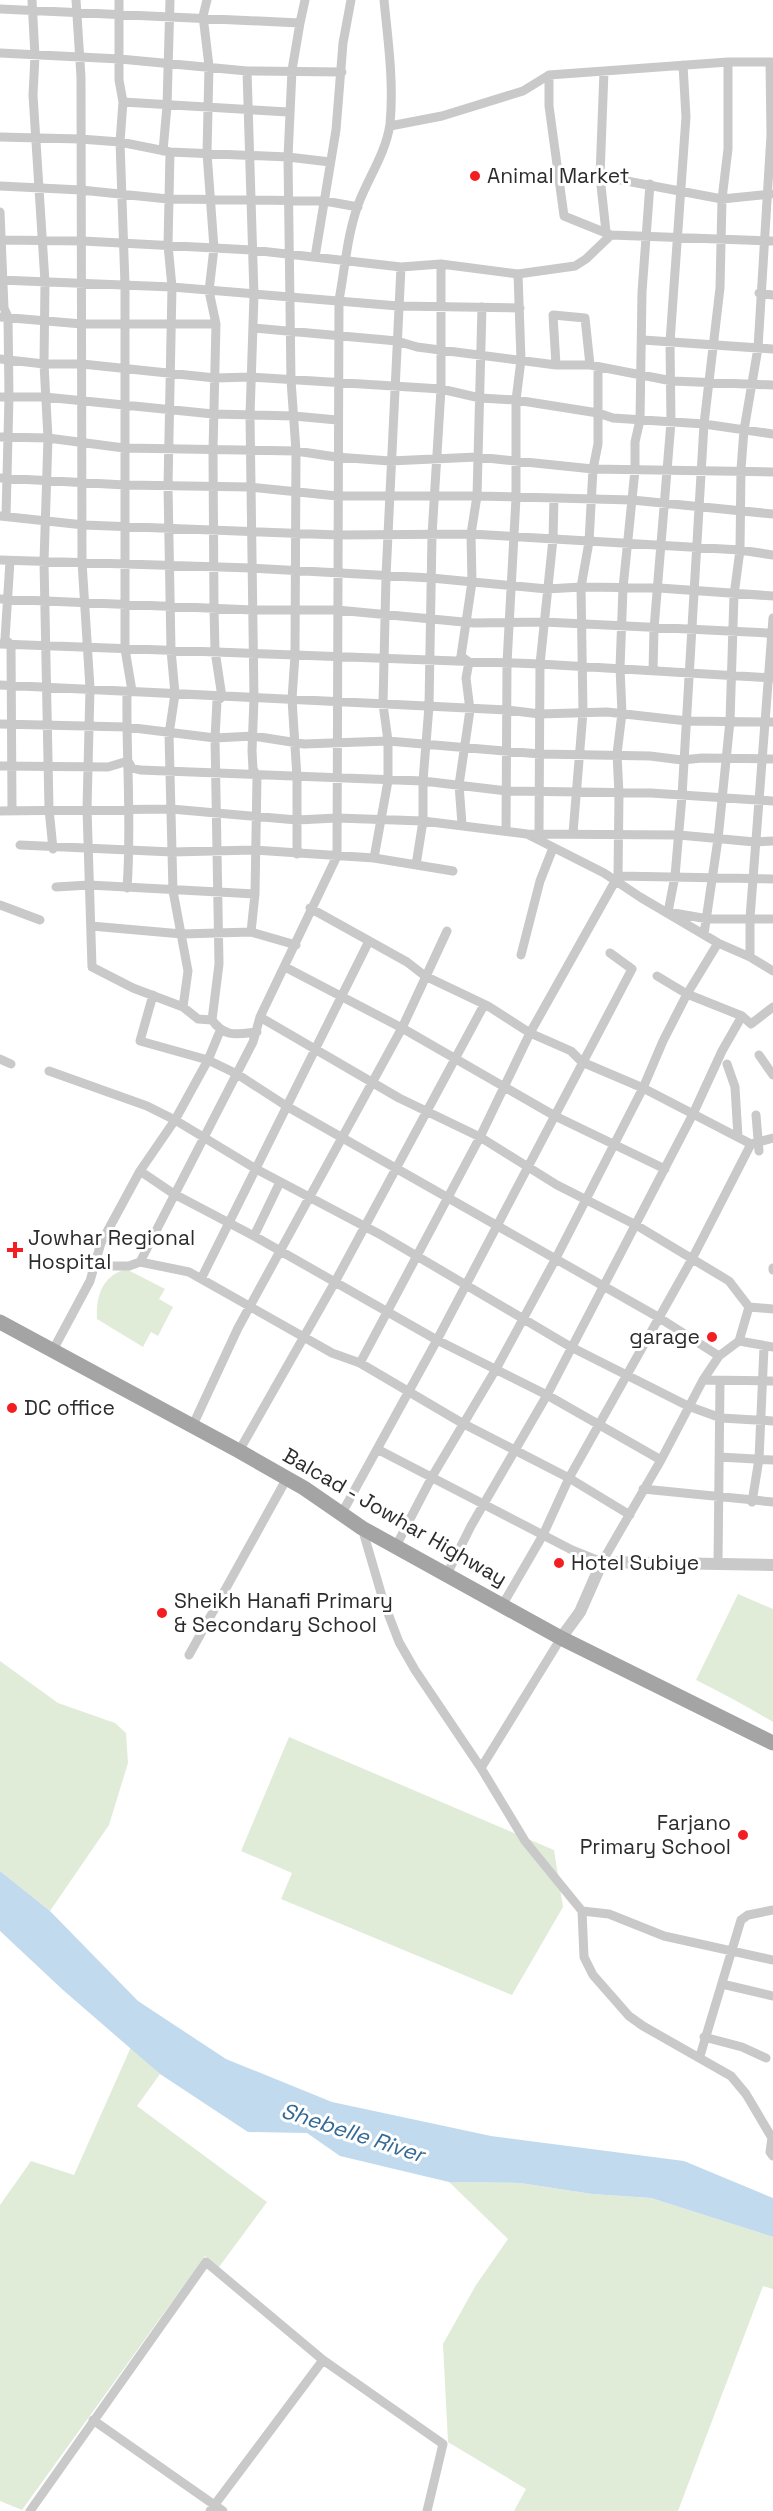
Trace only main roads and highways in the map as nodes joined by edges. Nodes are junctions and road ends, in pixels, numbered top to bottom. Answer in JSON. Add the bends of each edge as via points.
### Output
{"nodes":[{"id":1,"x":0,"y":1322,"type":"edge"},
{"id":2,"x":773,"y":1743,"type":"edge"}],
"edges":[{"from":1,"to":2,"type":"main road","name":"Balcad - Jowhar Highway","via":[[287,1478],[362,1527],[561,1638]]}]}
